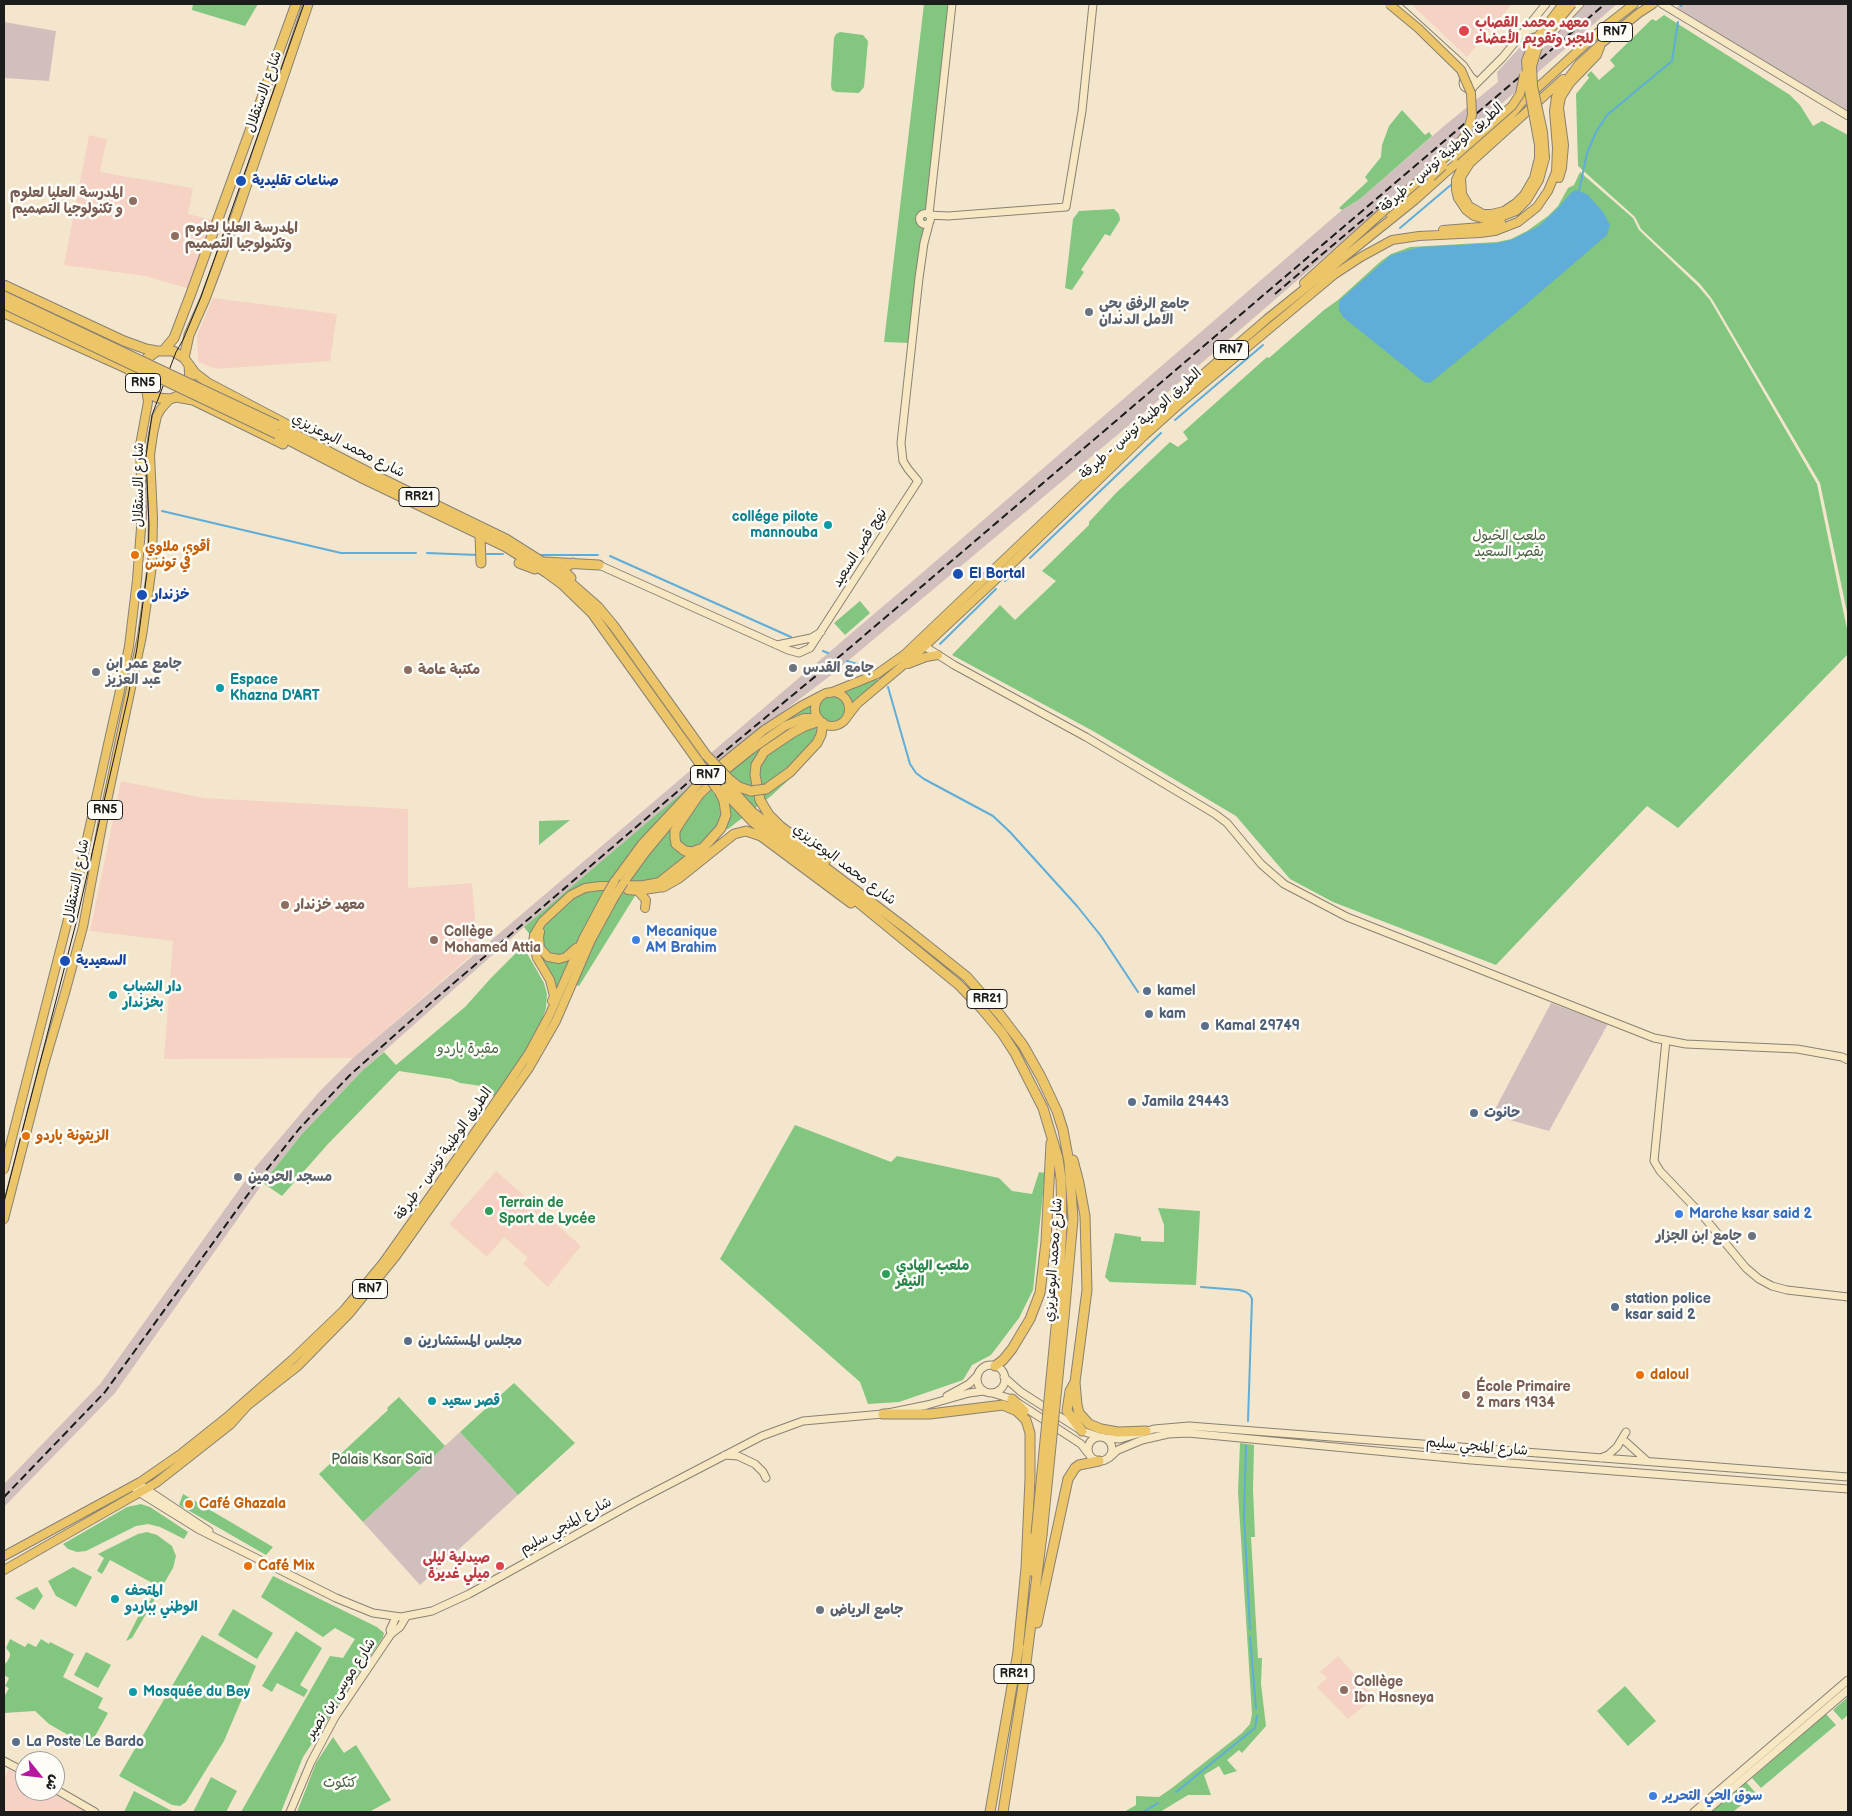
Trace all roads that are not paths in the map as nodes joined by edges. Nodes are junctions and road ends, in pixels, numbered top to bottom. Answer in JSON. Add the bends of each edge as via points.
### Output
{"nodes":[{"id":1,"x":296,"y":4,"type":"edge"},
{"id":2,"x":308,"y":4,"type":"edge"},
{"id":3,"x":952,"y":4,"type":"edge"},
{"id":4,"x":1093,"y":4,"type":"edge"},
{"id":5,"x":1388,"y":4,"type":"edge"},
{"id":6,"x":1396,"y":4,"type":"edge"},
{"id":7,"x":1546,"y":4,"type":"edge"},
{"id":8,"x":1563,"y":4,"type":"edge"},
{"id":9,"x":1572,"y":4,"type":"edge"},
{"id":10,"x":1580,"y":4,"type":"edge"},
{"id":11,"x":1629,"y":4,"type":"edge"},
{"id":12,"x":1634,"y":4,"type":"edge"},
{"id":13,"x":1654,"y":4,"type":"edge"},
{"id":14,"x":1662,"y":4,"type":"edge"},
{"id":15,"x":1672,"y":4,"type":"edge"},
{"id":16,"x":1621,"y":14,"type":"junction"},
{"id":17,"x":1679,"y":15,"type":"junction"},
{"id":18,"x":1534,"y":18,"type":"junction"},
{"id":19,"x":1538,"y":28,"type":"junction"},
{"id":20,"x":1524,"y":31,"type":"junction"},
{"id":21,"x":1602,"y":44,"type":"junction"},
{"id":22,"x":1526,"y":61,"type":"junction"},
{"id":23,"x":1580,"y":64,"type":"junction"},
{"id":24,"x":1470,"y":80,"type":"junction"},
{"id":25,"x":1848,"y":116,"type":"edge"},
{"id":26,"x":1501,"y":127,"type":"junction"},
{"id":27,"x":1542,"y":158,"type":"junction"},
{"id":28,"x":1548,"y":191,"type":"junction"},
{"id":29,"x":1516,"y":211,"type":"junction"},
{"id":30,"x":927,"y":219,"type":"junction"},
{"id":31,"x":1375,"y":233,"type":"junction"},
{"id":32,"x":1392,"y":240,"type":"junction"},
{"id":33,"x":4,"y":285,"type":"edge"},
{"id":34,"x":4,"y":296,"type":"edge"},
{"id":35,"x":4,"y":304,"type":"edge"},
{"id":36,"x":4,"y":313,"type":"edge"},
{"id":37,"x":1267,"y":319,"type":"junction"},
{"id":38,"x":160,"y":350,"type":"junction"},
{"id":39,"x":186,"y":362,"type":"junction"},
{"id":40,"x":144,"y":387,"type":"junction"},
{"id":41,"x":173,"y":398,"type":"junction"},
{"id":42,"x":277,"y":430,"type":"junction"},
{"id":43,"x":366,"y":476,"type":"junction"},
{"id":44,"x":480,"y":535,"type":"junction"},
{"id":45,"x":545,"y":562,"type":"junction"},
{"id":46,"x":481,"y":563,"type":"dead end"},
{"id":47,"x":519,"y":563,"type":"dead end"},
{"id":48,"x":573,"y":563,"type":"junction"},
{"id":49,"x":599,"y":565,"type":"joint"},
{"id":50,"x":562,"y":584,"type":"junction"},
{"id":51,"x":598,"y":607,"type":"junction"},
{"id":52,"x":823,"y":630,"type":"junction"},
{"id":53,"x":777,"y":644,"type":"junction"},
{"id":54,"x":922,"y":644,"type":"junction"},
{"id":55,"x":938,"y":655,"type":"junction"},
{"id":56,"x":901,"y":666,"type":"junction"},
{"id":57,"x":827,"y":693,"type":"junction"},
{"id":58,"x":847,"y":717,"type":"junction"},
{"id":59,"x":820,"y":721,"type":"junction"},
{"id":60,"x":723,"y":784,"type":"junction"},
{"id":61,"x":698,"y":796,"type":"junction"},
{"id":62,"x":703,"y":848,"type":"junction"},
{"id":63,"x":662,"y":884,"type":"junction"},
{"id":64,"x":638,"y":891,"type":"junction"},
{"id":65,"x":611,"y":895,"type":"junction"},
{"id":66,"x":645,"y":908,"type":"dead end"},
{"id":67,"x":908,"y":930,"type":"junction"},
{"id":68,"x":583,"y":939,"type":"junction"},
{"id":69,"x":902,"y":939,"type":"junction"},
{"id":70,"x":549,"y":1016,"type":"junction"},
{"id":71,"x":1666,"y":1040,"type":"junction"},
{"id":72,"x":1848,"y":1060,"type":"edge"},
{"id":73,"x":1064,"y":1130,"type":"junction"},
{"id":74,"x":1051,"y":1133,"type":"junction"},
{"id":75,"x":4,"y":1170,"type":"edge"},
{"id":76,"x":4,"y":1219,"type":"edge"},
{"id":77,"x":1848,"y":1297,"type":"edge"},
{"id":78,"x":1061,"y":1317,"type":"junction"},
{"id":79,"x":995,"y":1366,"type":"junction"},
{"id":80,"x":977,"y":1376,"type":"junction"},
{"id":81,"x":1004,"y":1377,"type":"junction"},
{"id":82,"x":1075,"y":1382,"type":"junction"},
{"id":83,"x":984,"y":1391,"type":"junction"},
{"id":84,"x":992,"y":1393,"type":"junction"},
{"id":85,"x":1012,"y":1399,"type":"junction"},
{"id":86,"x":938,"y":1401,"type":"junction"},
{"id":87,"x":883,"y":1414,"type":"junction"},
{"id":88,"x":1082,"y":1431,"type":"junction"},
{"id":89,"x":1146,"y":1431,"type":"junction"},
{"id":90,"x":1626,"y":1432,"type":"dead end"},
{"id":91,"x":1103,"y":1437,"type":"junction"},
{"id":92,"x":1626,"y":1442,"type":"dead end"},
{"id":93,"x":1088,"y":1453,"type":"junction"},
{"id":94,"x":725,"y":1455,"type":"junction"},
{"id":95,"x":1109,"y":1458,"type":"junction"},
{"id":96,"x":1600,"y":1458,"type":"junction"},
{"id":97,"x":1099,"y":1461,"type":"junction"},
{"id":98,"x":1647,"y":1462,"type":"junction"},
{"id":99,"x":1848,"y":1477,"type":"edge"},
{"id":100,"x":766,"y":1478,"type":"dead end"},
{"id":101,"x":1030,"y":1479,"type":"junction"},
{"id":102,"x":137,"y":1484,"type":"junction"},
{"id":103,"x":1848,"y":1489,"type":"edge"},
{"id":104,"x":143,"y":1492,"type":"junction"},
{"id":105,"x":75,"y":1517,"type":"junction"},
{"id":106,"x":80,"y":1527,"type":"junction"},
{"id":107,"x":1039,"y":1535,"type":"junction"},
{"id":108,"x":32,"y":1541,"type":"junction"},
{"id":109,"x":38,"y":1551,"type":"junction"},
{"id":110,"x":4,"y":1556,"type":"edge"},
{"id":111,"x":4,"y":1570,"type":"edge"},
{"id":112,"x":384,"y":1616,"type":"junction"},
{"id":113,"x":406,"y":1617,"type":"junction"},
{"id":114,"x":396,"y":1618,"type":"junction"},
{"id":115,"x":390,"y":1632,"type":"junction"},
{"id":116,"x":1018,"y":1650,"type":"junction"},
{"id":117,"x":1024,"y":1679,"type":"junction"},
{"id":118,"x":1848,"y":1680,"type":"edge"},
{"id":119,"x":1848,"y":1690,"type":"edge"},
{"id":120,"x":4,"y":1760,"type":"edge"},
{"id":121,"x":15,"y":1766,"type":"edge"},
{"id":122,"x":65,"y":1795,"type":"edge"},
{"id":123,"x":96,"y":1812,"type":"edge"},
{"id":124,"x":290,"y":1812,"type":"edge"},
{"id":125,"x":990,"y":1812,"type":"edge"},
{"id":126,"x":1003,"y":1812,"type":"edge"},
{"id":127,"x":1694,"y":1812,"type":"edge"},
{"id":128,"x":1705,"y":1812,"type":"edge"}],
"edges":[{"from":1,"to":38,"type":"highway","name":"شارع الاستقلال","number":"RN5","via":[[174,338]]},
{"from":2,"to":39,"type":"highway","name":"شارع الاستقلال","number":"RN5","via":[[237,214],[189,335]]},
{"from":3,"to":30,"type":"street"},
{"from":4,"to":30,"type":"street","via":[[1082,111],[1066,207]]},
{"from":5,"to":24,"type":"street"},
{"from":5,"to":37,"type":"main road","bridge":true,"via":[[1425,34],[1461,70],[1471,93],[1472,116],[1467,133],[1454,150]]},
{"from":6,"to":24,"type":"street","via":[[1463,65]]},
{"from":7,"to":18,"type":"street"},
{"from":8,"to":22,"type":"main road","bridge":true,"via":[[1533,43]]},
{"from":9,"to":27,"type":"main road","bridge":true,"via":[[1538,46],[1532,66],[1543,132]]},
{"from":10,"to":19,"type":"street","via":[[1555,30]]},
{"from":11,"to":16,"type":"main road","number":"RN7"},
{"from":12,"to":16,"type":"main road","name":"الطريق الوطنية تونس - طبرقة","number":"RN7"},
{"from":13,"to":21,"type":"main road","name":"الطريق الوطنية تونس - طبرقة","number":"RN7"},
{"from":14,"to":17,"type":"street"},
{"from":15,"to":17,"type":"street"},
{"from":16,"to":26,"type":"main road","name":"الطريق الوطنية تونس - طبرقة","number":"RN7","via":[[1523,101]]},
{"from":17,"to":25,"type":"street"},
{"from":18,"to":19,"type":"street"},
{"from":18,"to":20,"type":"street"},
{"from":19,"to":20,"type":"street"},
{"from":20,"to":24,"type":"street","via":[[1487,74]]},
{"from":21,"to":23,"type":"main road","name":"الطريق الوطنية تونس - طبرقة","number":"RN7"},
{"from":21,"to":28,"type":"main road","via":[[1597,55],[1561,97],[1563,163],[1560,176]]},
{"from":22,"to":27,"type":"main road","bridge":true},
{"from":22,"to":31,"type":"main road","bridge":true,"via":[[1522,88],[1512,106],[1384,220]]},
{"from":23,"to":27,"type":"main road","via":[[1470,163],[1461,177],[1462,194],[1476,210],[1491,214],[1504,211],[1524,195]]},
{"from":23,"to":28,"type":"main road","name":"الطريق الوطنية تونس - طبرقة","number":"RN7","via":[[1554,103],[1558,161]]},
{"from":26,"to":29,"type":"main road","via":[[1465,161],[1458,172],[1456,190],[1466,210],[1481,218],[1495,219]]},
{"from":26,"to":31,"type":"main road","name":"الطريق الوطنية تونس - طبرقة","number":"RN7"},
{"from":27,"to":29,"type":"main road","via":[[1542,171],[1535,188]]},
{"from":28,"to":32,"type":"main road","name":"الطريق الوطنية تونس - طبرقة","number":"RN7","via":[[1536,207],[1518,222],[1495,231]]},
{"from":29,"to":32,"type":"main road","via":[[1503,221],[1489,225],[1409,234]]},
{"from":30,"to":52,"type":"street","name":"نهج قصر السعيد","via":[[901,444],[903,461],[918,480]]},
{"from":31,"to":37,"type":"main road","name":"الطريق الوطنية تونس - طبرقة","number":"RN7"},
{"from":32,"to":54,"type":"main road","name":"الطريق الوطنية تونس - طبرقة","number":"RN7","via":[[1336,274],[1184,400],[993,582]]},
{"from":33,"to":38,"type":"highway","via":[[124,341]]},
{"from":34,"to":42,"type":"highway","name":"شارع محمد البوعزيزي","number":"RR21","bridge":true},
{"from":35,"to":42,"type":"highway","name":"شارع محمد البوعزيزي","number":"RR21","bridge":true},
{"from":36,"to":40,"type":"highway","via":[[128,369]]},
{"from":37,"to":54,"type":"main road","name":"الطريق الوطنية تونس - طبرقة","number":"RN7","via":[[1158,413]]},
{"from":38,"to":39,"type":"highway","via":[[176,352]]},
{"from":38,"to":40,"type":"highway","number":"RN5","via":[[151,354],[143,365],[141,378]]},
{"from":39,"to":41,"type":"highway","number":"RN5","via":[[190,380],[182,393]]},
{"from":39,"to":43,"type":"highway","number":"RR21","via":[[208,383],[357,463]]},
{"from":40,"to":41,"type":"highway","number":"RN5","via":[[158,398]]},
{"from":40,"to":75,"type":"main road","name":"شارع الاستقلال","number":"RN5","via":[[148,402],[140,445],[142,515],[128,646],[74,897]]},
{"from":41,"to":43,"type":"highway","number":"RR21","via":[[193,400],[318,461]]},
{"from":41,"to":76,"type":"main road","name":"شارع الاستقلال","number":"RN5","via":[[157,416],[150,454],[152,566],[142,636],[82,927]]},
{"from":42,"to":43,"type":"highway","name":"شارع محمد البوعزيزي","number":"RR21"},
{"from":43,"to":44,"type":"highway","name":"شارع محمد البوعزيزي","number":"RR21"},
{"from":43,"to":45,"type":"highway","name":"شارع محمد البوعزيزي","number":"RR21","via":[[499,535]]},
{"from":44,"to":46,"type":"highway"},
{"from":44,"to":50,"type":"highway","name":"شارع محمد البوعزيزي","number":"RR21","via":[[506,547]]},
{"from":45,"to":48,"type":"highway"},
{"from":45,"to":51,"type":"highway","name":"شارع محمد البوعزيزي","number":"RR21"},
{"from":47,"to":50,"type":"highway"},
{"from":48,"to":49,"type":"highway"},
{"from":48,"to":51,"type":"highway","via":[[566,565],[565,572]]},
{"from":49,"to":53,"type":"street"},
{"from":50,"to":60,"type":"highway","name":"شارع محمد البوعزيزي","number":"RR21","bridge":true,"via":[[592,613],[698,761]]},
{"from":51,"to":60,"type":"highway","name":"شارع محمد البوعزيزي","number":"RR21","bridge":true,"via":[[706,755]]},
{"from":52,"to":53,"type":"street","via":[[811,638]]},
{"from":52,"to":53,"type":"street","name":"نهج قصر السعيد","via":[[814,645],[803,652]]},
{"from":54,"to":55,"type":"street"},
{"from":54,"to":56,"type":"main road","name":"الطريق الوطنية تونس - طبرقة","number":"RN7"},
{"from":54,"to":57,"type":"main road","name":"الطريق الوطنية تونس - طبرقة","number":"RN7","via":[[877,674]]},
{"from":55,"to":56,"type":"main road"},
{"from":55,"to":71,"type":"street","via":[[1086,737],[1215,814],[1227,823],[1272,875],[1309,899],[1360,923]]},
{"from":56,"to":58,"type":"main road","name":"الطريق الوطنية تونس - طبرقة","number":"RN7","via":[[857,704]]},
{"from":57,"to":58,"type":"main road","via":[[846,700]]},
{"from":57,"to":59,"type":"main road","via":[[816,705]]},
{"from":57,"to":65,"type":"main road","name":"الطريق الوطنية تونس - طبرقة","number":"RN7","bridge":true,"via":[[764,730],[702,780],[642,844],[614,882]]},
{"from":58,"to":59,"type":"main road","number":"RN7","via":[[837,725],[829,726]]},
{"from":59,"to":60,"type":"highway","bridge":true,"via":[[822,732],[817,743],[790,772],[766,789],[751,791]]},
{"from":59,"to":61,"type":"main road","name":"الطريق الوطنية تونس - طبرقة","number":"RN7","via":[[808,717],[797,720],[722,773]]},
{"from":59,"to":67,"type":"highway","via":[[792,733],[759,758],[754,775],[760,800],[780,826],[870,893]]},
{"from":60,"to":62,"type":"highway","via":[[724,822]]},
{"from":60,"to":67,"type":"highway","name":"شارع محمد البوعزيزي","number":"RR21","via":[[752,812]]},
{"from":60,"to":69,"type":"highway","name":"شارع محمد البوعزيزي","number":"RR21","via":[[753,822]]},
{"from":61,"to":62,"type":"highway","via":[[675,831],[675,838],[676,844],[685,851]]},
{"from":61,"to":65,"type":"main road","name":"الطريق الوطنية تونس - طبرقة","number":"RN7","bridge":true,"via":[[658,837]]},
{"from":62,"to":63,"type":"highway"},
{"from":63,"to":64,"type":"main road"},
{"from":63,"to":69,"type":"highway","via":[[679,878],[734,834],[740,831],[754,833]]},
{"from":63,"to":70,"type":"main road","via":[[585,888],[571,895],[542,922],[533,943],[554,996]]},
{"from":64,"to":66,"type":"main road","via":[[646,900]]},
{"from":64,"to":68,"type":"main road","via":[[600,889],[581,894],[544,925],[539,943],[548,957],[559,959],[571,954]]},
{"from":65,"to":68,"type":"main road","name":"الطريق الوطنية تونس - طبرقة","number":"RN7"},
{"from":65,"to":104,"type":"main road","name":"الطريق الوطنية تونس - طبرقة","number":"RN7","via":[[543,1046],[396,1256],[349,1314],[298,1366],[248,1405],[231,1424]]},
{"from":67,"to":73,"type":"highway","name":"شارع محمد البوعزيزي","number":"RR21","via":[[966,977],[1012,1030],[1042,1077]]},
{"from":68,"to":70,"type":"main road","name":"الطريق الوطنية تونس - طبرقة","number":"RN7"},
{"from":69,"to":74,"type":"highway","name":"شارع محمد البوعزيزي","number":"RR21","via":[[959,985],[1002,1032],[1034,1088]]},
{"from":70,"to":102,"type":"main road","name":"الطريق الوطنية تونس - طبرقة","number":"RN7","via":[[529,1053],[468,1144],[383,1262],[344,1310],[226,1418]]},
{"from":71,"to":72,"type":"street","via":[[1686,1044],[1797,1049]]},
{"from":71,"to":77,"type":"street","via":[[1654,1161],[1660,1171],[1746,1268],[1760,1279],[1787,1290]]},
{"from":73,"to":78,"type":"highway","name":"شارع محمد البوعزيزي","number":"RR21","via":[[1072,1189],[1072,1219]]},
{"from":73,"to":82,"type":"highway","via":[[1079,1183],[1086,1232],[1087,1290]]},
{"from":74,"to":78,"type":"highway","name":"شارع محمد البوعزيزي","number":"RR21","via":[[1058,1158],[1062,1196]]},
{"from":74,"to":79,"type":"highway","via":[[1040,1293],[1030,1319],[1012,1348]]},
{"from":78,"to":107,"type":"highway","name":"شارع محمد البوعزيزي","number":"RR21","bridge":true},
{"from":79,"to":80,"type":"street","name":"شارع المنجي سليم","via":[[982,1368]]},
{"from":79,"to":81,"type":"street","name":"شارع المنجي سليم"},
{"from":80,"to":83,"type":"street"},
{"from":80,"to":86,"type":"street","name":"شارع المنجي سليم"},
{"from":81,"to":84,"type":"street","via":[[1003,1386]]},
{"from":81,"to":88,"type":"street","name":"شارع المنجي سليم","via":[[1021,1392]]},
{"from":82,"to":88,"type":"highway","via":[[1067,1411]]},
{"from":82,"to":89,"type":"highway","via":[[1079,1413],[1088,1424],[1118,1432]]},
{"from":83,"to":84,"type":"street","name":"شارع المنجي سليم"},
{"from":83,"to":86,"type":"street","name":"شارع المنجي سليم"},
{"from":84,"to":85,"type":"street","name":"شارع المنجي سليم"},
{"from":85,"to":93,"type":"street","name":"شارع المنجي سليم","via":[[1081,1444]]},
{"from":85,"to":101,"type":"highway","via":[[1026,1412],[1032,1426],[1034,1442]]},
{"from":86,"to":87,"type":"street","name":"شارع المنجي سليم"},
{"from":87,"to":94,"type":"street","name":"شارع المنجي سليم","via":[[803,1421],[762,1436]]},
{"from":87,"to":101,"type":"highway","via":[[930,1414],[1003,1405],[1011,1407],[1029,1426]]},
{"from":88,"to":91,"type":"street","name":"شارع المنجي سليم"},
{"from":89,"to":91,"type":"street","name":"شارع المنجي سليم","via":[[1120,1439]]},
{"from":89,"to":96,"type":"street","name":"شارع المنجي سليم","via":[[1188,1426]]},
{"from":90,"to":96,"type":"street","via":[[1617,1447]]},
{"from":91,"to":93,"type":"street","via":[[1090,1442]]},
{"from":91,"to":95,"type":"street","via":[[1111,1443]]},
{"from":92,"to":98,"type":"street"},
{"from":93,"to":97,"type":"street","name":"شارع المنجي سليم"},
{"from":94,"to":100,"type":"street","via":[[738,1456],[755,1464]]},
{"from":94,"to":113,"type":"street","name":"شارع المنجي سليم","via":[[469,1594],[432,1611]]},
{"from":95,"to":97,"type":"street","name":"شارع المنجي سليم"},
{"from":95,"to":103,"type":"street","name":"شارع المنجي سليم","via":[[1118,1450],[1142,1440],[1188,1433],[1471,1460]]},
{"from":96,"to":98,"type":"street","name":"شارع المنجي سليم"},
{"from":97,"to":117,"type":"highway","via":[[1075,1468],[1065,1485]]},
{"from":98,"to":99,"type":"street","name":"شارع المنجي سليم"},
{"from":101,"to":116,"type":"highway"},
{"from":102,"to":104,"type":"street","name":"شارع المنجي سليم"},
{"from":102,"to":105,"type":"main road","name":"الطريق الوطنية تونس - طبرقة","number":"RN7"},
{"from":104,"to":106,"type":"main road","name":"الطريق الوطنية تونس - طبرقة","number":"RN7"},
{"from":104,"to":112,"type":"street","name":"شارع المنجي سليم","via":[[198,1529],[336,1598]]},
{"from":105,"to":106,"type":"main road"},
{"from":105,"to":108,"type":"main road","name":"الطريق الوطنية تونس - طبرقة","number":"RN7"},
{"from":106,"to":109,"type":"main road","name":"الطريق الوطنية تونس - طبرقة","number":"RN7"},
{"from":107,"to":116,"type":"highway","name":"شارع محمد البوعزيزي","number":"RR21"},
{"from":107,"to":117,"type":"highway","name":"شارع محمد البوعزيزي","number":"RR21"},
{"from":108,"to":109,"type":"main road"},
{"from":108,"to":110,"type":"main road","name":"الطريق الوطنية تونس - طبرقة","number":"RN7"},
{"from":109,"to":111,"type":"main road","name":"الطريق الوطنية تونس - طبرقة","number":"RN7"},
{"from":112,"to":114,"type":"street","name":"شارع المنجي سليم"},
{"from":112,"to":115,"type":"street"},
{"from":113,"to":114,"type":"street","name":"شارع المنجي سليم"},
{"from":113,"to":115,"type":"street","name":"شارع موسى بن نصير","via":[[400,1627]]},
{"from":114,"to":115,"type":"street","name":"شارع موسى بن نصير"},
{"from":115,"to":124,"type":"street","name":"شارع موسى بن نصير","via":[[334,1718],[310,1762]]},
{"from":116,"to":125,"type":"highway","name":"شارع محمد البوعزيزي","number":"RR21"},
{"from":117,"to":126,"type":"highway","name":"شارع محمد البوعزيزي","number":"RR21"},
{"from":118,"to":127,"type":"street"},
{"from":119,"to":128,"type":"street"},
{"from":120,"to":121,"type":"street"},
{"from":122,"to":123,"type":"street"}]}
